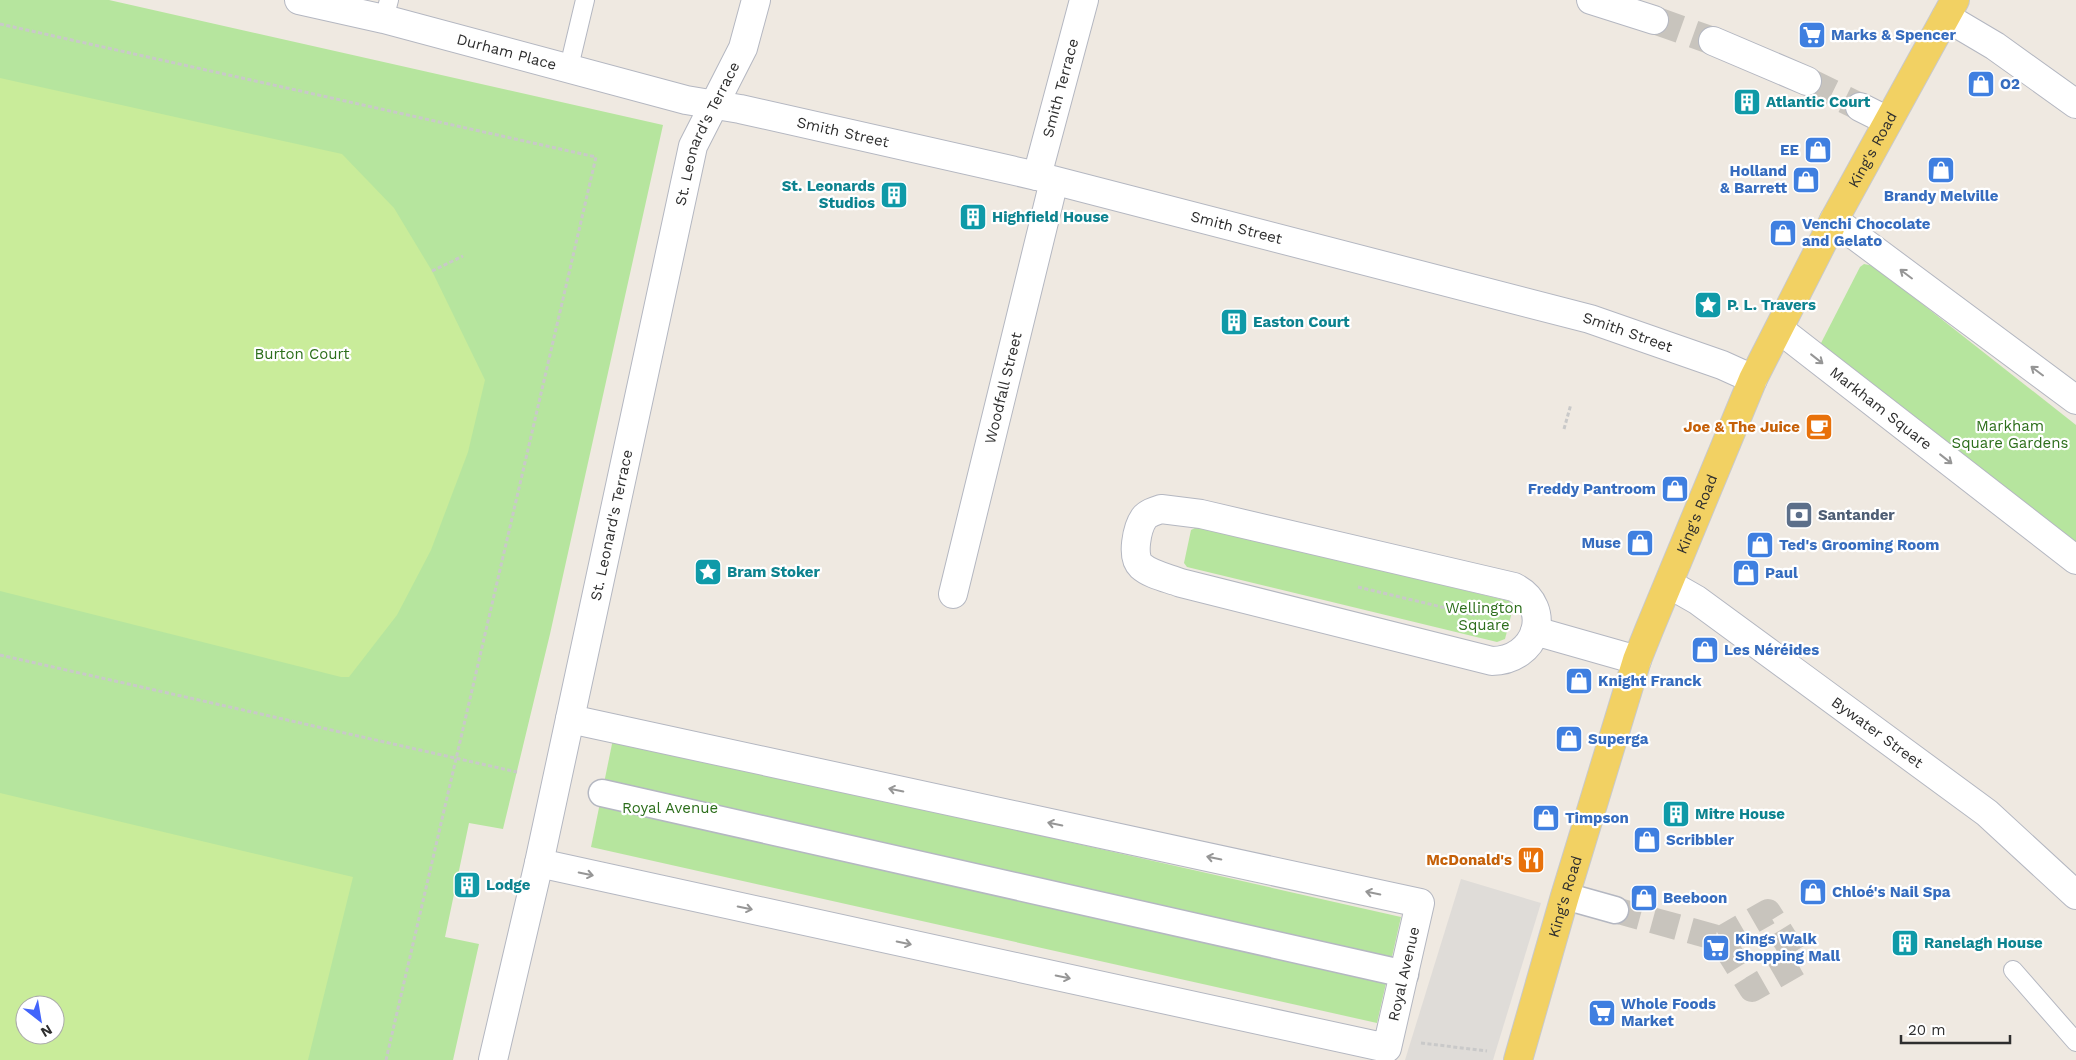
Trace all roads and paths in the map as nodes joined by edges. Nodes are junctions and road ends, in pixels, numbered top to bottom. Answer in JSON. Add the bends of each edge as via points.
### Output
{"nodes":[{"id":1,"x":299,"y":0,"type":"edge"},
{"id":2,"x":585,"y":0,"type":"edge"},
{"id":3,"x":756,"y":0,"type":"edge"},
{"id":4,"x":1084,"y":0,"type":"edge"},
{"id":5,"x":1591,"y":0,"type":"edge"},
{"id":6,"x":1951,"y":8,"type":"edge"},
{"id":7,"x":387,"y":10,"type":"edge"},
{"id":8,"x":1654,"y":20,"type":"tunnel mouth"},
{"id":9,"x":0,"y":24,"type":"edge"},
{"id":10,"x":1713,"y":42,"type":"tunnel mouth"},
{"id":11,"x":568,"y":67,"type":"junction"},
{"id":12,"x":1807,"y":81,"type":"tunnel mouth"},
{"id":13,"x":2076,"y":104,"type":"edge"},
{"id":14,"x":712,"y":106,"type":"junction"},
{"id":15,"x":1860,"y":107,"type":"tunnel mouth"},
{"id":16,"x":1888,"y":121,"type":"junction"},
{"id":17,"x":1046,"y":179,"type":"junction"},
{"id":18,"x":1834,"y":220,"type":"junction"},
{"id":19,"x":463,"y":256,"type":"dead end"},
{"id":20,"x":432,"y":272,"type":"dead end"},
{"id":21,"x":1779,"y":329,"type":"junction"},
{"id":22,"x":1753,"y":379,"type":"junction"},
{"id":23,"x":2076,"y":400,"type":"edge"},
{"id":24,"x":1571,"y":404,"type":"dead end"},
{"id":25,"x":1564,"y":429,"type":"dead end"},
{"id":26,"x":2076,"y":560,"type":"edge"},
{"id":27,"x":1669,"y":584,"type":"junction"},
{"id":28,"x":1358,"y":587,"type":"dead end"},
{"id":29,"x":953,"y":594,"type":"dead end"},
{"id":30,"x":1475,"y":615,"type":"dead end"},
{"id":31,"x":1534,"y":631,"type":"junction"},
{"id":32,"x":0,"y":655,"type":"edge"},
{"id":33,"x":1637,"y":660,"type":"junction"},
{"id":34,"x":570,"y":719,"type":"junction"},
{"id":35,"x":456,"y":758,"type":"junction"},
{"id":36,"x":517,"y":772,"type":"dead end"},
{"id":37,"x":602,"y":793,"type":"dead end"},
{"id":38,"x":539,"y":863,"type":"junction"},
{"id":39,"x":2076,"y":895,"type":"edge"},
{"id":40,"x":1564,"y":896,"type":"junction"},
{"id":41,"x":1615,"y":910,"type":"tunnel mouth"},
{"id":42,"x":2013,"y":970,"type":"dead end"},
{"id":43,"x":1404,"y":974,"type":"junction"},
{"id":44,"x":2076,"y":1042,"type":"edge"},
{"id":45,"x":1421,"y":1043,"type":"dead end"},
{"id":46,"x":1490,"y":1051,"type":"dead end"},
{"id":47,"x":386,"y":1060,"type":"edge"},
{"id":48,"x":494,"y":1060,"type":"edge"},
{"id":49,"x":1518,"y":1060,"type":"edge"}],
"edges":[{"from":1,"to":7,"type":"street","name":"Durham Place"},
{"from":2,"to":11,"type":"lane"},
{"from":3,"to":14,"type":"street","name":"St. Leonard's Terrace","via":[[743,48]]},
{"from":4,"to":17,"type":"street","name":"Smith Terrace"},
{"from":5,"to":8,"type":"street"},
{"from":6,"to":13,"type":"street","via":[[1995,46]]},
{"from":6,"to":16,"type":"main road","name":"King's Road"},
{"from":7,"to":11,"type":"street","name":"Durham Place"},
{"from":9,"to":35,"type":"path","via":[[596,157]]},
{"from":10,"to":12,"type":"street"},
{"from":11,"to":14,"type":"street","name":"Durham Place"},
{"from":14,"to":17,"type":"street","name":"Smith Street","via":[[740,109]]},
{"from":14,"to":34,"type":"street","name":"St. Leonard's Terrace","via":[[693,146]]},
{"from":15,"to":16,"type":"street"},
{"from":16,"to":18,"type":"main road","name":"King's Road"},
{"from":17,"to":22,"type":"street","name":"Smith Street","via":[[1590,318]]},
{"from":17,"to":29,"type":"street","name":"Woodfall Street"},
{"from":18,"to":21,"type":"main road","name":"King's Road"},
{"from":23,"to":18,"type":"street","one_way":true},
{"from":19,"to":20,"type":"path"},
{"from":21,"to":22,"type":"main road","name":"King's Road"},
{"from":21,"to":26,"type":"street","name":"Markham Square","one_way":true},
{"from":22,"to":27,"type":"main road","name":"King's Road"},
{"from":24,"to":25,"type":"path"},
{"from":27,"to":33,"type":"main road","name":"King's Road"},
{"from":27,"to":39,"type":"street","name":"Bywater Street","via":[[1697,600],[1987,813]]},
{"from":28,"to":30,"type":"path"},
{"from":31,"to":31,"type":"street","via":[[1522,652],[1513,658],[1492,661],[1181,583],[1148,571],[1136,560],[1141,524],[1145,517],[1162,509],[1201,514],[1514,587],[1531,600],[1537,620]]},
{"from":31,"to":33,"type":"street"},
{"from":32,"to":35,"type":"path"},
{"from":33,"to":40,"type":"main road","name":"King's Road"},
{"from":34,"to":38,"type":"street","name":"St. Leonard's Terrace"},
{"from":43,"to":34,"type":"street","name":"Royal Avenue","one_way":true,"via":[[1420,903]]},
{"from":35,"to":36,"type":"path"},
{"from":35,"to":47,"type":"path"},
{"from":37,"to":43,"type":"street"},
{"from":38,"to":43,"type":"street","name":"Royal Avenue","one_way":true,"via":[[1387,1048]]},
{"from":38,"to":48,"type":"street","name":"St. Leonard's Terrace"},
{"from":40,"to":41,"type":"street"},
{"from":40,"to":49,"type":"main road","name":"King's Road"},
{"from":42,"to":44,"type":"lane"},
{"from":45,"to":46,"type":"path"}]}
